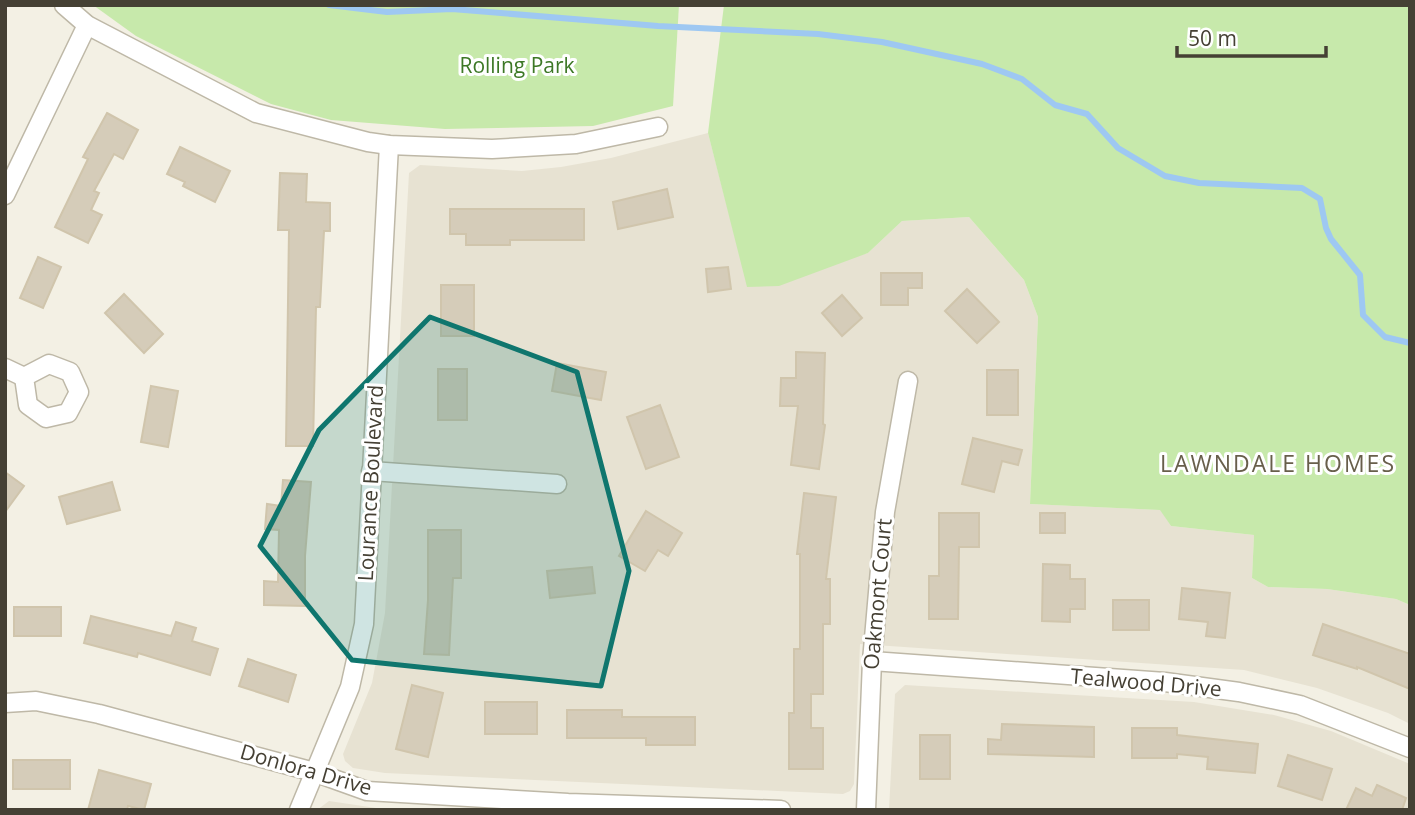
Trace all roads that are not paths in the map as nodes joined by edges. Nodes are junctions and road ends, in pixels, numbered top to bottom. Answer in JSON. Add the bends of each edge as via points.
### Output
{"nodes":[{"id":1,"x":64,"y":5,"type":"edge"},
{"id":2,"x":87,"y":25,"type":"junction"},
{"id":3,"x":658,"y":127,"type":"dead end"},
{"id":4,"x":389,"y":145,"type":"junction"},
{"id":5,"x":5,"y":195,"type":"edge"},
{"id":6,"x":5,"y":368,"type":"edge"},
{"id":7,"x":24,"y":377,"type":"dead end"},
{"id":8,"x":908,"y":381,"type":"dead end"},
{"id":9,"x":372,"y":471,"type":"junction"},
{"id":10,"x":557,"y":484,"type":"dead end"},
{"id":11,"x":872,"y":661,"type":"junction"},
{"id":12,"x":5,"y":703,"type":"edge"},
{"id":13,"x":1410,"y":748,"type":"edge"},
{"id":14,"x":314,"y":772,"type":"junction"},
{"id":15,"x":568,"y":807,"type":"edge"},
{"id":16,"x":299,"y":810,"type":"edge"},
{"id":17,"x":781,"y":810,"type":"edge"},
{"id":18,"x":866,"y":810,"type":"edge"}],
"edges":[{"from":1,"to":2,"type":"street"},
{"from":2,"to":4,"type":"street","via":[[256,113]]},
{"from":2,"to":5,"type":"street"},
{"from":3,"to":4,"type":"street","via":[[576,144],[492,149]]},
{"from":4,"to":9,"type":"street","name":"Lourance Boulevard"},
{"from":6,"to":7,"type":"street"},
{"from":8,"to":11,"type":"street","name":"Oakmont Court","via":[[885,512]]},
{"from":9,"to":10,"type":"street"},
{"from":9,"to":14,"type":"street","name":"Lourance Boulevard","via":[[364,624],[350,687]]},
{"from":11,"to":13,"type":"street","name":"Tealwood Drive","via":[[1165,682],[1239,692],[1300,705]]},
{"from":11,"to":18,"type":"street","name":"Oakmont Court"},
{"from":12,"to":14,"type":"street","name":"Donlora Drive","via":[[36,701],[99,714]]},
{"from":14,"to":15,"type":"street","name":"Donlora Drive","via":[[368,791]]},
{"from":14,"to":16,"type":"street","name":"Lourance Boulevard"},
{"from":15,"to":17,"type":"street","name":"Donlora Drive"}]}
